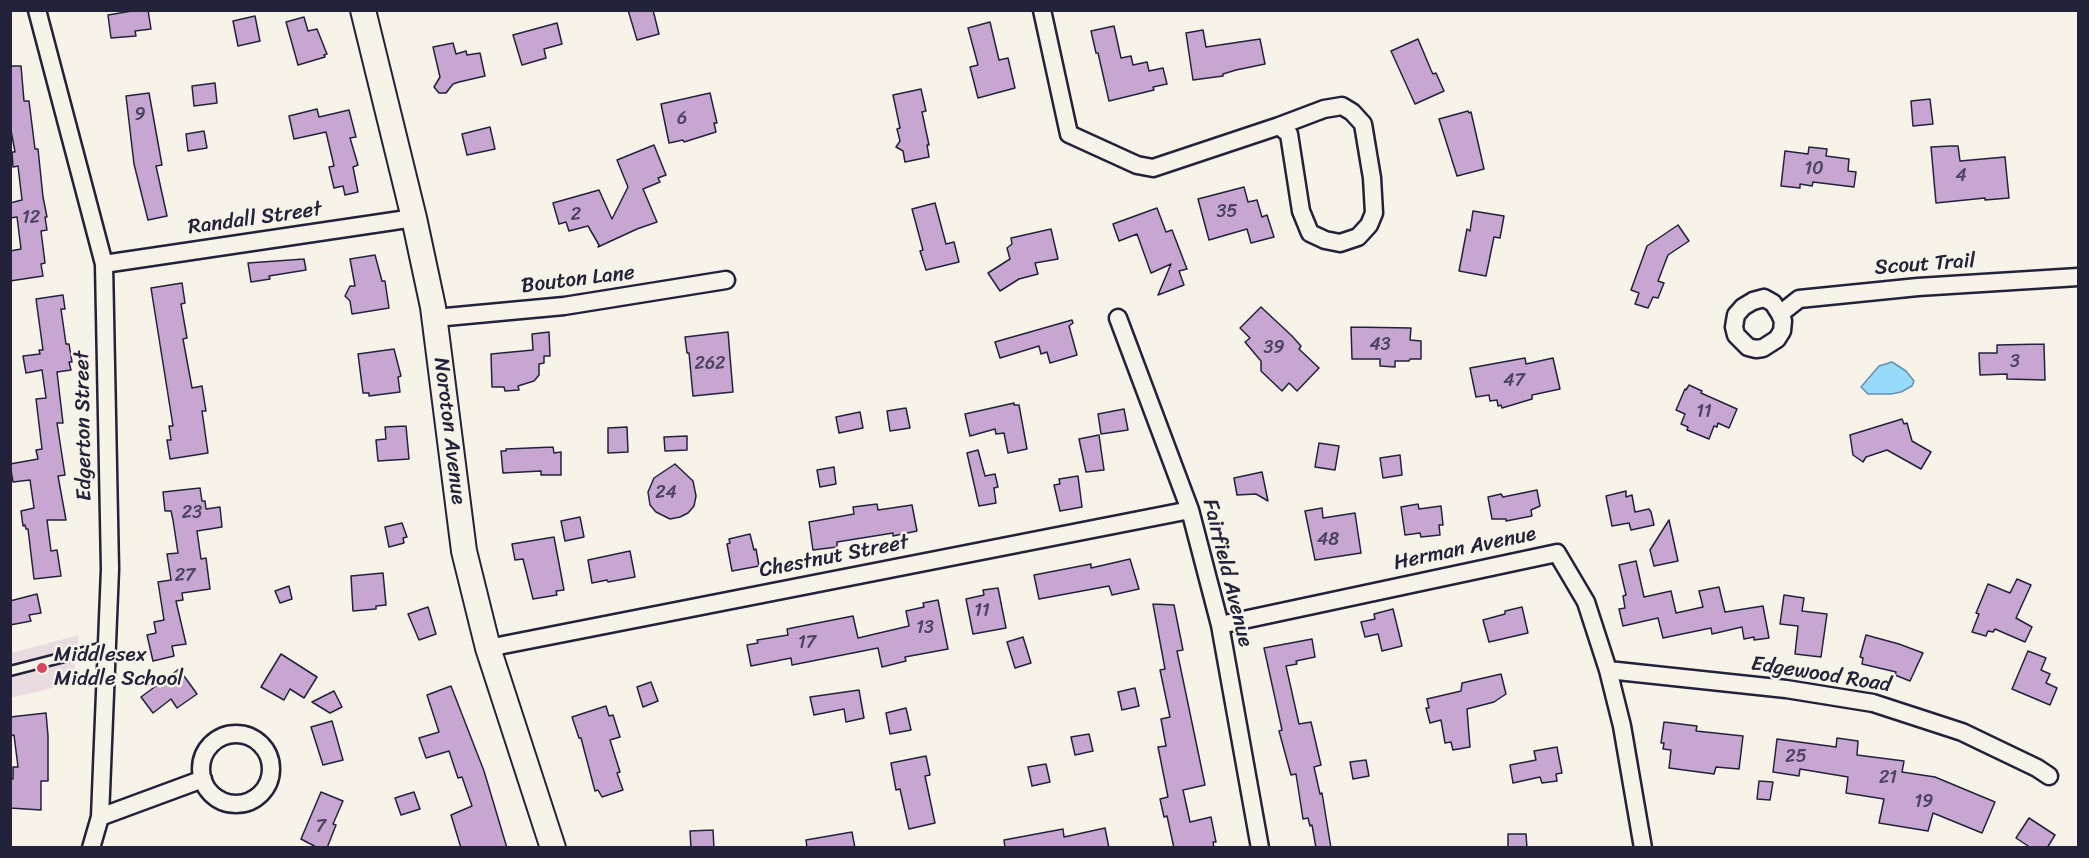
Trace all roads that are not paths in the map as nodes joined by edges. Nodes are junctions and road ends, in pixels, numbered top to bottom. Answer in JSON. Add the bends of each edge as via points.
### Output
{"nodes":[{"id":1,"x":37,"y":10,"type":"edge"},
{"id":2,"x":363,"y":10,"type":"edge"},
{"id":3,"x":1042,"y":10,"type":"edge"},
{"id":4,"x":1279,"y":126,"type":"junction"},
{"id":5,"x":414,"y":218,"type":"junction"},
{"id":6,"x":104,"y":264,"type":"junction"},
{"id":7,"x":2079,"y":278,"type":"edge"},
{"id":8,"x":726,"y":280,"type":"dead end"},
{"id":9,"x":1780,"y":314,"type":"dead end"},
{"id":10,"x":435,"y":318,"type":"junction"},
{"id":11,"x":1118,"y":318,"type":"dead end"},
{"id":12,"x":1190,"y":510,"type":"junction"},
{"id":13,"x":1220,"y":625,"type":"junction"},
{"id":14,"x":107,"y":646,"type":"junction"},
{"id":15,"x":488,"y":648,"type":"junction"},
{"id":16,"x":1608,"y":670,"type":"junction"},
{"id":17,"x":10,"y":671,"type":"edge"},
{"id":18,"x":2049,"y":776,"type":"dead end"},
{"id":19,"x":203,"y":779,"type":"junction"},
{"id":20,"x":100,"y":817,"type":"junction"},
{"id":21,"x":91,"y":848,"type":"edge"},
{"id":22,"x":553,"y":848,"type":"edge"},
{"id":23,"x":1260,"y":848,"type":"edge"},
{"id":24,"x":1643,"y":848,"type":"edge"}],
"edges":[{"from":1,"to":6,"type":"street","name":"Edgerton Street"},
{"from":2,"to":5,"type":"main road","name":"Noroton Avenue"},
{"from":3,"to":4,"type":"street","via":[[1069,135],[1137,165],[1153,168]]},
{"from":4,"to":4,"type":"street","via":[[1289,134],[1301,211],[1310,233],[1340,243],[1358,237],[1374,213],[1363,124],[1342,106]]},
{"from":5,"to":6,"type":"street","name":"Randall Street"},
{"from":5,"to":10,"type":"main road","name":"Noroton Avenue"},
{"from":6,"to":14,"type":"street","name":"Edgerton Street","via":[[110,569]]},
{"from":7,"to":9,"type":"street","name":"Scout Trail","via":[[1918,287],[1799,299]]},
{"from":8,"to":10,"type":"street","name":"Bouton Lane","via":[[564,306]]},
{"from":10,"to":15,"type":"main road","name":"Noroton Avenue","via":[[464,551]]},
{"from":11,"to":12,"type":"street","name":"Fairfield Avenue"},
{"from":12,"to":13,"type":"street","name":"Fairfield Avenue"},
{"from":12,"to":15,"type":"street","name":"Chestnut Street"},
{"from":13,"to":16,"type":"street","name":"Herman Avenue","via":[[1557,553],[1586,602]]},
{"from":13,"to":23,"type":"street","name":"Fairfield Avenue"},
{"from":14,"to":17,"type":"lane"},
{"from":14,"to":20,"type":"street","name":"Edgerton Street"},
{"from":15,"to":22,"type":"main road","name":"Noroton Avenue"},
{"from":16,"to":18,"type":"street","name":"Edgewood Road","via":[[1786,689],[1873,703],[1962,732]]},
{"from":16,"to":24,"type":"street","name":"Herman Avenue"},
{"from":19,"to":19,"type":"street","via":[[220,800],[247,802],[268,785],[270,758],[252,738],[226,735],[205,753]]},
{"from":19,"to":20,"type":"street"},
{"from":20,"to":21,"type":"street","name":"Edgerton Street"}]}
